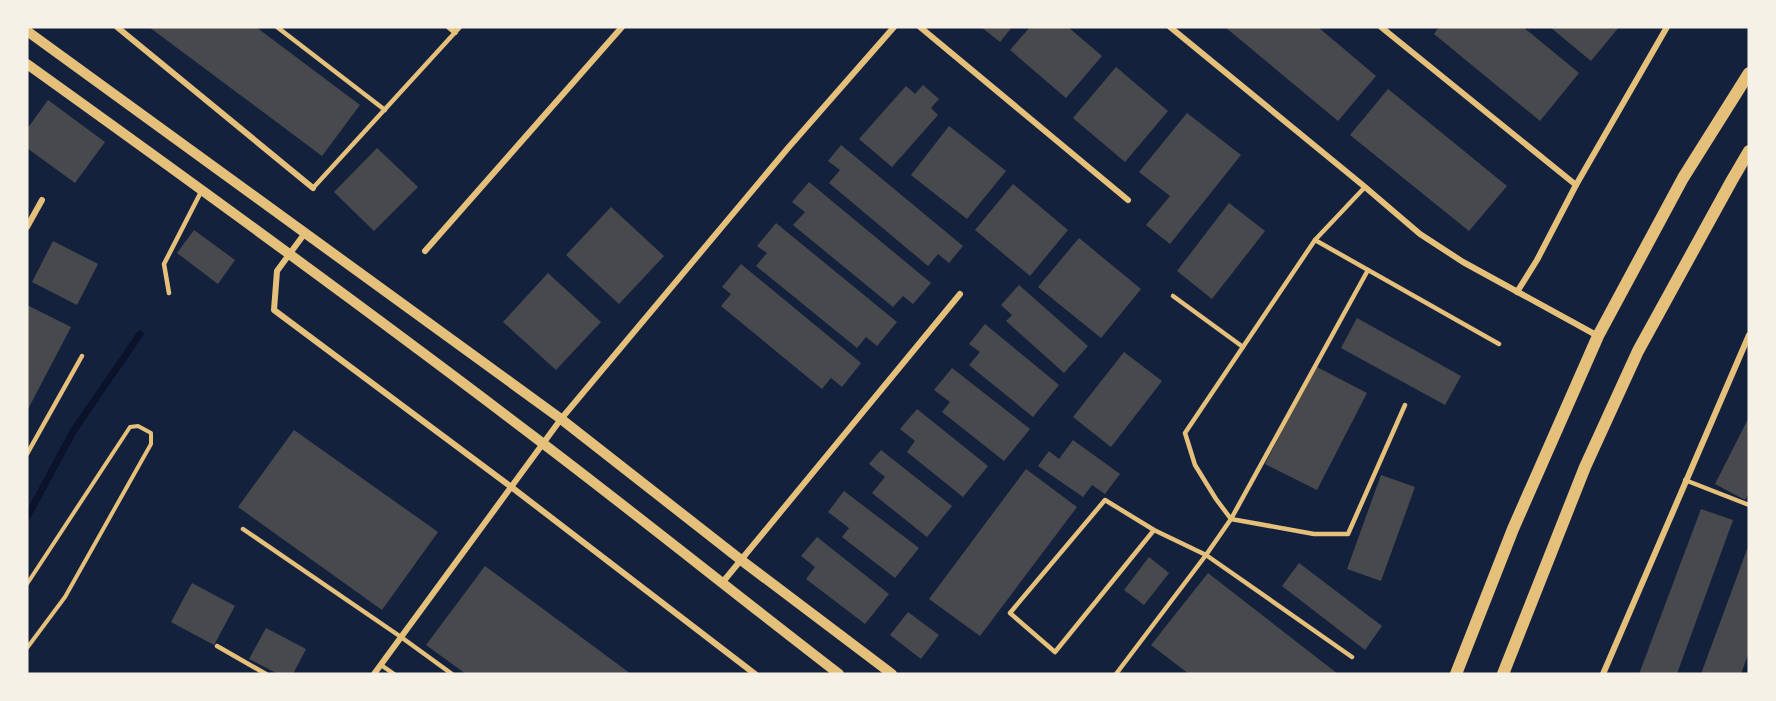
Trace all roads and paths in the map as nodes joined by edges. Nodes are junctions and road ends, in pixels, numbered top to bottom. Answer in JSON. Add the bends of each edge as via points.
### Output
{"nodes":[{"id":1,"x":117,"y":27,"type":"edge"},
{"id":2,"x":277,"y":27,"type":"edge"},
{"id":3,"x":449,"y":27,"type":"edge"},
{"id":4,"x":622,"y":27,"type":"edge"},
{"id":5,"x":894,"y":27,"type":"edge"},
{"id":6,"x":920,"y":27,"type":"edge"},
{"id":7,"x":1170,"y":27,"type":"edge"},
{"id":8,"x":1381,"y":27,"type":"edge"},
{"id":9,"x":1666,"y":27,"type":"edge"},
{"id":10,"x":458,"y":29,"type":"edge"},
{"id":11,"x":27,"y":31,"type":"edge"},
{"id":12,"x":27,"y":64,"type":"edge"},
{"id":13,"x":1749,"y":73,"type":"edge"},
{"id":14,"x":385,"y":110,"type":"junction"},
{"id":15,"x":1749,"y":151,"type":"edge"},
{"id":16,"x":1576,"y":185,"type":"junction"},
{"id":17,"x":1365,"y":187,"type":"junction"},
{"id":18,"x":313,"y":188,"type":"joint"},
{"id":19,"x":202,"y":190,"type":"junction"},
{"id":20,"x":42,"y":200,"type":"dead end"},
{"id":21,"x":1128,"y":200,"type":"dead end"},
{"id":22,"x":27,"y":227,"type":"edge"},
{"id":23,"x":304,"y":232,"type":"junction"},
{"id":24,"x":1315,"y":240,"type":"junction"},
{"id":25,"x":425,"y":250,"type":"dead end"},
{"id":26,"x":289,"y":254,"type":"junction"},
{"id":27,"x":1368,"y":270,"type":"junction"},
{"id":28,"x":1517,"y":292,"type":"junction"},
{"id":29,"x":168,"y":293,"type":"dead end"},
{"id":30,"x":960,"y":294,"type":"dead end"},
{"id":31,"x":1173,"y":296,"type":"dead end"},
{"id":32,"x":1749,"y":335,"type":"edge"},
{"id":33,"x":1598,"y":336,"type":"junction"},
{"id":34,"x":1499,"y":344,"type":"dead end"},
{"id":35,"x":1243,"y":347,"type":"junction"},
{"id":36,"x":82,"y":356,"type":"dead end"},
{"id":37,"x":1405,"y":405,"type":"dead end"},
{"id":38,"x":561,"y":419,"type":"junction"},
{"id":39,"x":543,"y":443,"type":"junction"},
{"id":40,"x":27,"y":454,"type":"edge"},
{"id":41,"x":1685,"y":480,"type":"junction"},
{"id":42,"x":510,"y":486,"type":"junction"},
{"id":43,"x":1749,"y":505,"type":"edge"},
{"id":44,"x":1231,"y":519,"type":"junction"},
{"id":45,"x":243,"y":529,"type":"dead end"},
{"id":46,"x":1154,"y":530,"type":"junction"},
{"id":47,"x":1206,"y":555,"type":"junction"},
{"id":48,"x":741,"y":560,"type":"junction"},
{"id":49,"x":722,"y":583,"type":"junction"},
{"id":50,"x":27,"y":584,"type":"edge"},
{"id":51,"x":401,"y":637,"type":"junction"},
{"id":52,"x":217,"y":646,"type":"dead end"},
{"id":53,"x":27,"y":648,"type":"edge"},
{"id":54,"x":1352,"y":657,"type":"dead end"},
{"id":55,"x":381,"y":665,"type":"junction"},
{"id":56,"x":266,"y":674,"type":"edge"},
{"id":57,"x":374,"y":674,"type":"edge"},
{"id":58,"x":394,"y":674,"type":"edge"},
{"id":59,"x":452,"y":674,"type":"edge"},
{"id":60,"x":755,"y":674,"type":"edge"},
{"id":61,"x":838,"y":674,"type":"edge"},
{"id":62,"x":892,"y":674,"type":"edge"},
{"id":63,"x":1116,"y":674,"type":"edge"},
{"id":64,"x":1456,"y":674,"type":"edge"},
{"id":65,"x":1503,"y":674,"type":"edge"},
{"id":66,"x":1603,"y":674,"type":"edge"}],
"edges":[{"from":1,"to":18,"type":"street"},
{"from":2,"to":14,"type":"lane"},
{"from":3,"to":10,"type":"street"},
{"from":4,"to":25,"type":"street"},
{"from":5,"to":38,"type":"street"},
{"from":6,"to":21,"type":"street"},
{"from":7,"to":17,"type":"street"},
{"from":8,"to":16,"type":"street"},
{"from":9,"to":16,"type":"street"},
{"from":10,"to":14,"type":"lane"},
{"from":11,"to":23,"type":"street"},
{"from":12,"to":19,"type":"street"},
{"from":13,"to":33,"type":"main road","via":[[1683,178]]},
{"from":14,"to":18,"type":"lane"},
{"from":15,"to":65,"type":"main road","via":[[1633,361],[1585,467]]},
{"from":16,"to":28,"type":"street"},
{"from":17,"to":24,"type":"lane"},
{"from":17,"to":28,"type":"street","via":[[1420,234]]},
{"from":19,"to":26,"type":"street"},
{"from":19,"to":29,"type":"lane","via":[[164,264]]},
{"from":20,"to":22,"type":"street"},
{"from":23,"to":26,"type":"street"},
{"from":23,"to":38,"type":"street"},
{"from":24,"to":27,"type":"lane"},
{"from":24,"to":35,"type":"lane"},
{"from":26,"to":39,"type":"street"},
{"from":26,"to":42,"type":"street","via":[[277,271],[274,310]]},
{"from":27,"to":34,"type":"lane"},
{"from":27,"to":44,"type":"lane"},
{"from":28,"to":33,"type":"street"},
{"from":30,"to":48,"type":"street"},
{"from":31,"to":35,"type":"lane"},
{"from":32,"to":41,"type":"street"},
{"from":33,"to":64,"type":"main road","via":[[1513,529]]},
{"from":35,"to":44,"type":"lane","via":[[1185,433],[1195,465]]},
{"from":36,"to":40,"type":"lane"},
{"from":37,"to":44,"type":"lane","via":[[1348,534],[1314,534]]},
{"from":38,"to":39,"type":"street"},
{"from":38,"to":48,"type":"street"},
{"from":39,"to":42,"type":"street"},
{"from":39,"to":49,"type":"street"},
{"from":41,"to":43,"type":"lane"},
{"from":41,"to":66,"type":"street"},
{"from":42,"to":51,"type":"street"},
{"from":42,"to":60,"type":"street"},
{"from":44,"to":47,"type":"lane"},
{"from":45,"to":51,"type":"lane"},
{"from":46,"to":46,"type":"lane","via":[[1055,652],[1010,613],[1105,500]]},
{"from":46,"to":47,"type":"lane"},
{"from":47,"to":54,"type":"lane"},
{"from":47,"to":63,"type":"lane"},
{"from":48,"to":49,"type":"street"},
{"from":48,"to":62,"type":"street"},
{"from":49,"to":61,"type":"street"},
{"from":50,"to":53,"type":"path","via":[[130,427],[138,426],[151,433],[151,444],[65,597]]},
{"from":51,"to":55,"type":"street"},
{"from":51,"to":59,"type":"lane"},
{"from":52,"to":56,"type":"lane"},
{"from":55,"to":57,"type":"street"},
{"from":55,"to":58,"type":"lane"}]}
